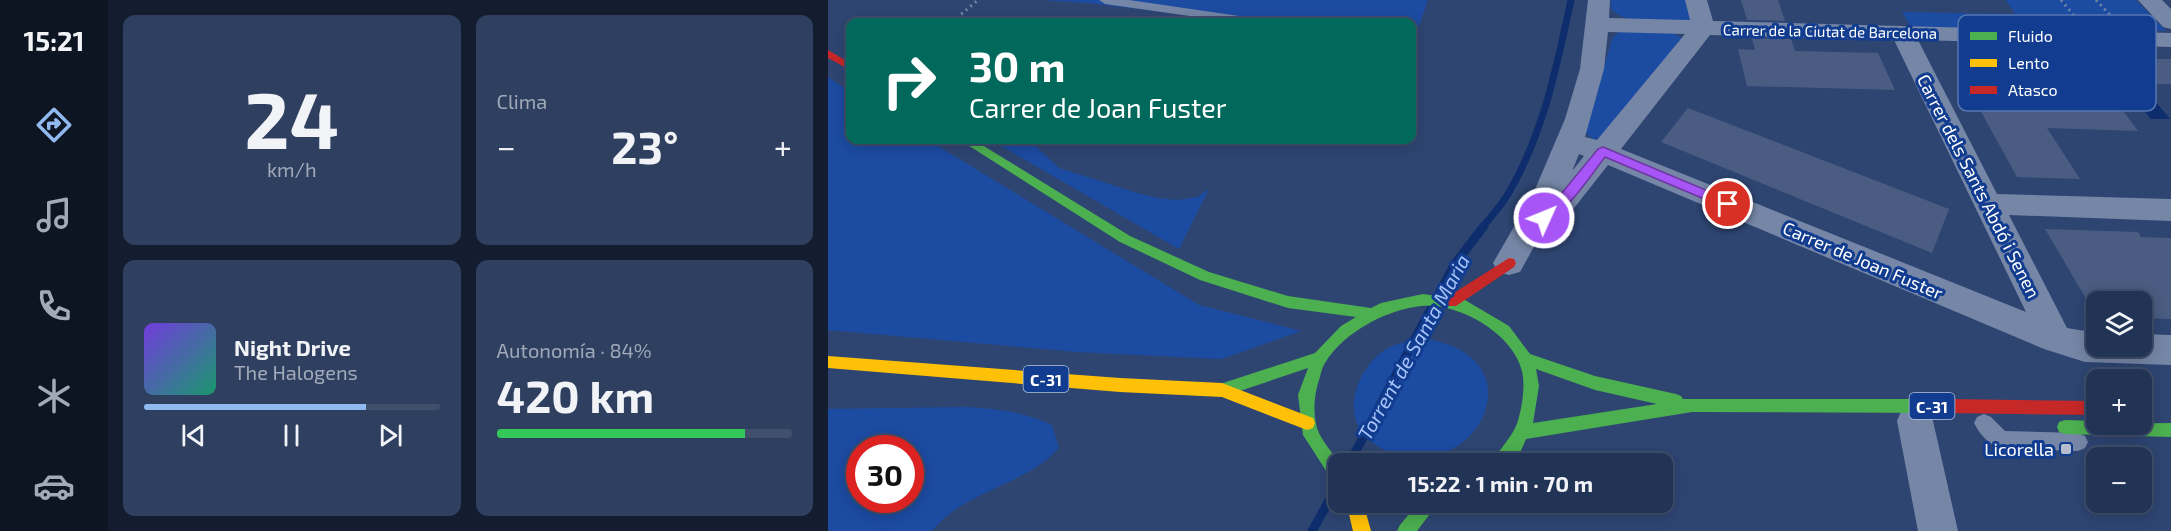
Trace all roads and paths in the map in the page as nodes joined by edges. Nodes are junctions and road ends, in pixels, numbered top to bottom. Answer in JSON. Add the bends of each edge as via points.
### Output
{"nodes":[{"id":1,"x":978,"y":0,"type":"edge"},
{"id":2,"x":1105,"y":0,"type":"edge"},
{"id":3,"x":1696,"y":0,"type":"edge"},
{"id":4,"x":2096,"y":0,"type":"edge"},
{"id":5,"x":2149,"y":0,"type":"edge"},
{"id":6,"x":1598,"y":12,"type":"edge"},
{"id":7,"x":2109,"y":15,"type":"edge"},
{"id":8,"x":957,"y":18,"type":"edge"},
{"id":9,"x":1226,"y":18,"type":"edge"},
{"id":10,"x":2171,"y":22,"type":"edge"},
{"id":11,"x":1703,"y":28,"type":"junction"},
{"id":12,"x":1902,"y":33,"type":"junction"},
{"id":13,"x":1958,"y":34,"type":"edge"},
{"id":14,"x":2156,"y":40,"type":"edge"},
{"id":15,"x":2171,"y":40,"type":"edge"},
{"id":16,"x":828,"y":53,"type":"edge"},
{"id":17,"x":846,"y":64,"type":"edge"},
{"id":18,"x":1569,"y":141,"type":"junction"},
{"id":19,"x":972,"y":144,"type":"edge"},
{"id":20,"x":1603,"y":152,"type":"junction"},
{"id":21,"x":1990,"y":204,"type":"junction"},
{"id":22,"x":2171,"y":210,"type":"edge"},
{"id":23,"x":1531,"y":228,"type":"junction"},
{"id":24,"x":1507,"y":273,"type":"joint"},
{"id":25,"x":1451,"y":302,"type":"junction"},
{"id":26,"x":1368,"y":313,"type":"junction"},
{"id":27,"x":2056,"y":339,"type":"junction"},
{"id":28,"x":2171,"y":350,"type":"edge"},
{"id":29,"x":1319,"y":358,"type":"junction"},
{"id":30,"x":1525,"y":358,"type":"junction"},
{"id":31,"x":828,"y":362,"type":"edge"},
{"id":32,"x":871,"y":367,"type":"junction"},
{"id":33,"x":828,"y":374,"type":"edge"},
{"id":34,"x":1222,"y":390,"type":"junction"},
{"id":35,"x":1692,"y":405,"type":"junction"},
{"id":36,"x":1768,"y":407,"type":"junction"},
{"id":37,"x":2086,"y":408,"type":"edge"},
{"id":38,"x":1909,"y":421,"type":"joint"},
{"id":39,"x":1306,"y":423,"type":"junction"},
{"id":40,"x":1978,"y":423,"type":"joint"},
{"id":41,"x":2007,"y":424,"type":"dead end"},
{"id":42,"x":2054,"y":426,"type":"dead end"},
{"id":43,"x":2086,"y":427,"type":"edge"},
{"id":44,"x":2152,"y":430,"type":"edge"},
{"id":45,"x":2171,"y":430,"type":"edge"},
{"id":46,"x":1523,"y":432,"type":"junction"},
{"id":47,"x":2121,"y":435,"type":"edge"},
{"id":48,"x":1508,"y":453,"type":"edge"},
{"id":49,"x":1328,"y":463,"type":"edge"},
{"id":50,"x":1357,"y":513,"type":"edge"},
{"id":51,"x":1422,"y":513,"type":"edge"},
{"id":52,"x":1362,"y":531,"type":"edge"},
{"id":53,"x":1407,"y":531,"type":"edge"},
{"id":54,"x":1938,"y":531,"type":"edge"}],
"edges":[{"from":1,"to":8,"type":"path"},
{"from":2,"to":9,"type":"lane"},
{"from":3,"to":11,"type":"street"},
{"from":4,"to":7,"type":"path"},
{"from":5,"to":10,"type":"street"},
{"from":6,"to":11,"type":"street","name":"Carrer de la Ciutat de Barcelona"},
{"from":6,"to":18,"type":"street","via":[[1592,68]]},
{"from":11,"to":12,"type":"street","name":"Carrer de la Ciutat de Barcelona"},
{"from":11,"to":20,"type":"street"},
{"from":12,"to":13,"type":"street","name":"Carrer de la Ciutat de Barcelona"},
{"from":12,"to":21,"type":"street","name":"Carrer dels Sants Abdó i Senen"},
{"from":14,"to":15,"type":"street","name":"Carrer de la Ciutat de Barcelona"},
{"from":16,"to":17,"type":"main road"},
{"from":18,"to":20,"type":"street","name":"Carrer de Joan Fuster"},
{"from":18,"to":23,"type":"street"},
{"from":19,"to":26,"type":"main road","via":[[1125,239],[1204,276],[1288,302]]},
{"from":20,"to":23,"type":"street","via":[[1557,209]]},
{"from":20,"to":27,"type":"street","name":"Carrer de Joan Fuster"},
{"from":21,"to":22,"type":"street"},
{"from":21,"to":27,"type":"street","name":"Carrer dels Sants Abdó i Senen"},
{"from":23,"to":24,"type":"street"},
{"from":24,"to":25,"type":"main road"},
{"from":25,"to":26,"type":"main road","via":[[1395,303]]},
{"from":25,"to":30,"type":"main road","via":[[1496,317]]},
{"from":26,"to":29,"type":"main road","via":[[1340,332]]},
{"from":27,"to":28,"type":"street","name":"Carrer de Joan Fuster","via":[[2085,347]]},
{"from":29,"to":34,"type":"main road","number":"C-31"},
{"from":29,"to":39,"type":"main road","via":[[1307,389]]},
{"from":30,"to":35,"type":"main road","number":"C-31","via":[[1595,382]]},
{"from":30,"to":46,"type":"main road","via":[[1531,382]]},
{"from":31,"to":32,"type":"main road","number":"C-31"},
{"from":32,"to":33,"type":"main road"},
{"from":32,"to":34,"type":"main road","number":"C-31"},
{"from":34,"to":39,"type":"main road","number":"C-31"},
{"from":35,"to":36,"type":"main road","number":"C-31"},
{"from":35,"to":46,"type":"main road","number":"C-31"},
{"from":36,"to":37,"type":"main road","number":"C-31","via":[[1806,404]]},
{"from":36,"to":38,"type":"main road","number":"C-31","via":[[1809,415]]},
{"from":38,"to":54,"type":"street"},
{"from":39,"to":49,"type":"main road","via":[[1317,450]]},
{"from":40,"to":41,"type":"main road"},
{"from":40,"to":47,"type":"lane","via":[[2001,440],[2116,443]]},
{"from":42,"to":43,"type":"main road"},
{"from":44,"to":45,"type":"main road"},
{"from":46,"to":48,"type":"main road"},
{"from":50,"to":52,"type":"main road"},
{"from":51,"to":53,"type":"main road"}]}
